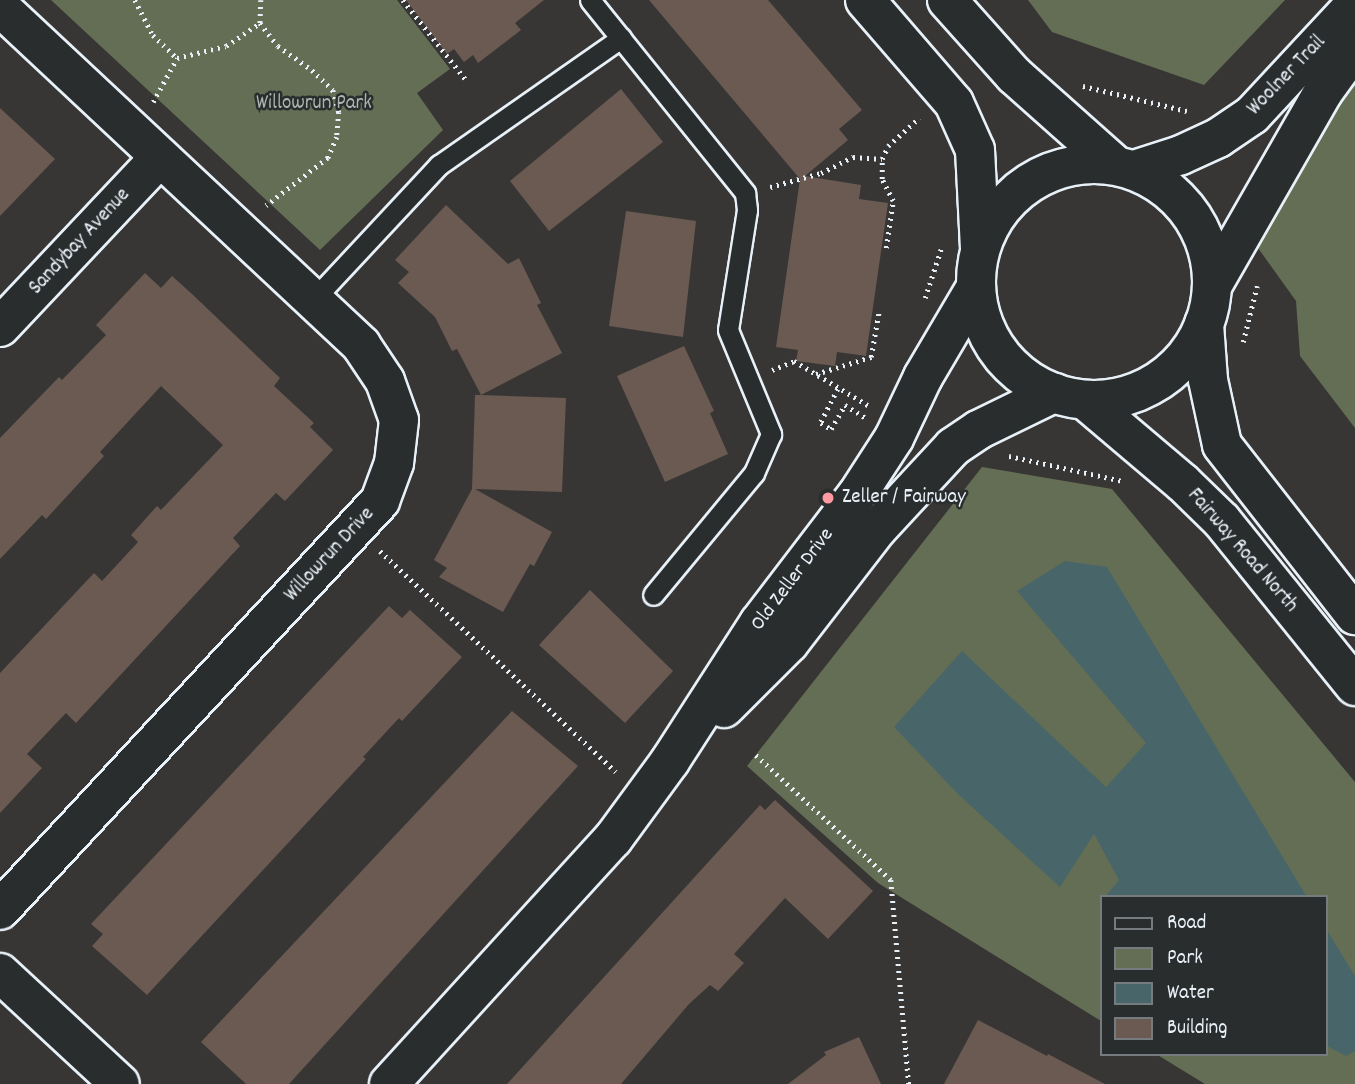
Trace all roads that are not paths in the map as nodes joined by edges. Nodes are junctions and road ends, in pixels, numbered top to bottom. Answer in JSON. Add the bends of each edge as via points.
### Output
{"nodes":[{"id":1,"x":590,"y":0,"type":"edge"},
{"id":2,"x":865,"y":0,"type":"edge"},
{"id":3,"x":947,"y":0,"type":"edge"},
{"id":4,"x":1355,"y":4,"type":"edge"},
{"id":5,"x":0,"y":7,"type":"edge"},
{"id":6,"x":621,"y":38,"type":"junction"},
{"id":7,"x":1355,"y":48,"type":"edge"},
{"id":8,"x":160,"y":157,"type":"junction"},
{"id":9,"x":1124,"y":168,"type":"junction"},
{"id":10,"x":978,"y":268,"type":"junction"},
{"id":11,"x":1212,"y":286,"type":"junction"},
{"id":12,"x":313,"y":300,"type":"junction"},
{"id":13,"x":1204,"y":324,"type":"junction"},
{"id":14,"x":0,"y":327,"type":"edge"},
{"id":15,"x":1069,"y":397,"type":"junction"},
{"id":16,"x":653,"y":594,"type":"dead end"},
{"id":17,"x":1355,"y":615,"type":"edge"},
{"id":18,"x":1355,"y":686,"type":"edge"},
{"id":19,"x":670,"y":761,"type":"junction"},
{"id":20,"x":0,"y":910,"type":"edge"},
{"id":21,"x":0,"y":973,"type":"edge"},
{"id":22,"x":120,"y":1084,"type":"edge"},
{"id":23,"x":389,"y":1084,"type":"edge"}],
"edges":[{"from":1,"to":6,"type":"lane"},
{"from":2,"to":10,"type":"street","via":[[954,103],[975,150]]},
{"from":3,"to":9,"type":"street","via":[[1014,75]]},
{"from":4,"to":9,"type":"street","name":"Woolner Trail","via":[[1252,115],[1218,138]]},
{"from":5,"to":8,"type":"street","name":"Willowrun Drive"},
{"from":6,"to":12,"type":"lane","via":[[439,165]]},
{"from":6,"to":16,"type":"lane","via":[[745,193],[747,210],[728,330],[771,434],[754,473]]},
{"from":7,"to":11,"type":"street","name":"Woolner Trail","via":[[1323,92]]},
{"from":8,"to":12,"type":"street","name":"Willowrun Drive"},
{"from":8,"to":14,"type":"street","name":"Sandybay Avenue"},
{"from":9,"to":10,"type":"street","via":[[1070,166],[1028,183],[996,215]]},
{"from":9,"to":11,"type":"street","via":[[1173,194],[1192,215],[1209,253]]},
{"from":10,"to":15,"type":"street","via":[[980,314],[990,338],[1012,368]]},
{"from":10,"to":19,"type":"street","name":"Old Zeller Drive","via":[[894,438],[760,623]]},
{"from":11,"to":13,"type":"street"},
{"from":12,"to":20,"type":"street","name":"Willowrun Drive","via":[[361,345],[385,381],[399,420],[394,463],[380,501]]},
{"from":13,"to":15,"type":"street","via":[[1174,369],[1145,388],[1114,398]]},
{"from":13,"to":17,"type":"street","via":[[1208,380],[1222,445]]},
{"from":15,"to":18,"type":"street","name":"Fairway Road North","via":[[1183,484],[1222,521]]},
{"from":15,"to":19,"type":"street","name":"Old Zeller Drive","via":[[978,429],[953,447],[878,528],[789,643]]},
{"from":19,"to":23,"type":"street","name":"Old Zeller Drive","via":[[613,839]]},
{"from":21,"to":22,"type":"street"}]}
